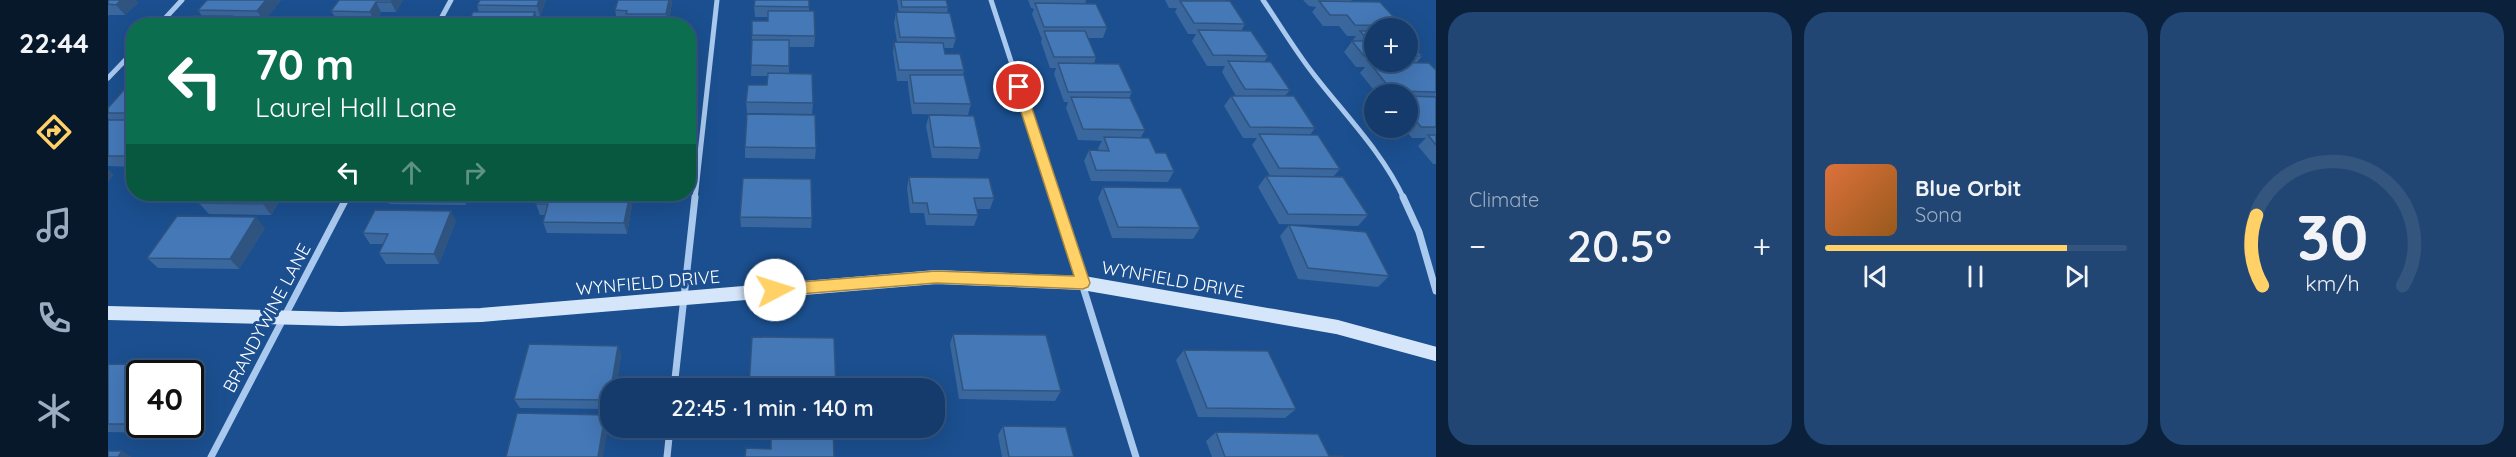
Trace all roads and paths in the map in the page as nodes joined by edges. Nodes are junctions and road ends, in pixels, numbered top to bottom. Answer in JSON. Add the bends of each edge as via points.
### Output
{"nodes":[{"id":1,"x":182,"y":0,"type":"edge"},
{"id":2,"x":450,"y":0,"type":"edge"},
{"id":3,"x":717,"y":0,"type":"edge"},
{"id":4,"x":991,"y":0,"type":"edge"},
{"id":5,"x":1263,"y":0,"type":"edge"},
{"id":6,"x":165,"y":18,"type":"edge"},
{"id":7,"x":441,"y":18,"type":"edge"},
{"id":8,"x":126,"y":59,"type":"edge"},
{"id":9,"x":108,"y":78,"type":"edge"},
{"id":10,"x":696,"y":184,"type":"edge"},
{"id":11,"x":345,"y":201,"type":"edge"},
{"id":12,"x":694,"y":201,"type":"edge"},
{"id":13,"x":1083,"y":283,"type":"junction"},
{"id":14,"x":1436,"y":291,"type":"edge"},
{"id":15,"x":683,"y":298,"type":"junction"},
{"id":16,"x":108,"y":313,"type":"edge"},
{"id":17,"x":285,"y":316,"type":"junction"},
{"id":18,"x":1436,"y":354,"type":"edge"},
{"id":19,"x":675,"y":378,"type":"edge"},
{"id":20,"x":669,"y":438,"type":"edge"},
{"id":21,"x":211,"y":457,"type":"edge"},
{"id":22,"x":667,"y":457,"type":"edge"},
{"id":23,"x":1136,"y":457,"type":"edge"}],
"edges":[{"from":1,"to":6,"type":"street"},
{"from":2,"to":7,"type":"street"},
{"from":3,"to":10,"type":"street"},
{"from":4,"to":13,"type":"street"},
{"from":5,"to":14,"type":"street","via":[[1315,76],[1396,181],[1419,232]]},
{"from":8,"to":9,"type":"street"},
{"from":11,"to":17,"type":"street","name":"BRANDYWINE LANE"},
{"from":12,"to":15,"type":"street"},
{"from":13,"to":15,"type":"street","name":"WYNFIELD DRIVE","via":[[936,277]]},
{"from":13,"to":18,"type":"street","name":"WYNFIELD DRIVE","via":[[1337,327]]},
{"from":13,"to":23,"type":"street"},
{"from":15,"to":17,"type":"street","name":"WYNFIELD DRIVE","via":[[481,315],[341,319]]},
{"from":15,"to":19,"type":"street"},
{"from":16,"to":17,"type":"street","name":"WYNFIELD DRIVE"},
{"from":17,"to":21,"type":"street","name":"BRANDYWINE LANE"},
{"from":20,"to":22,"type":"street"}]}
